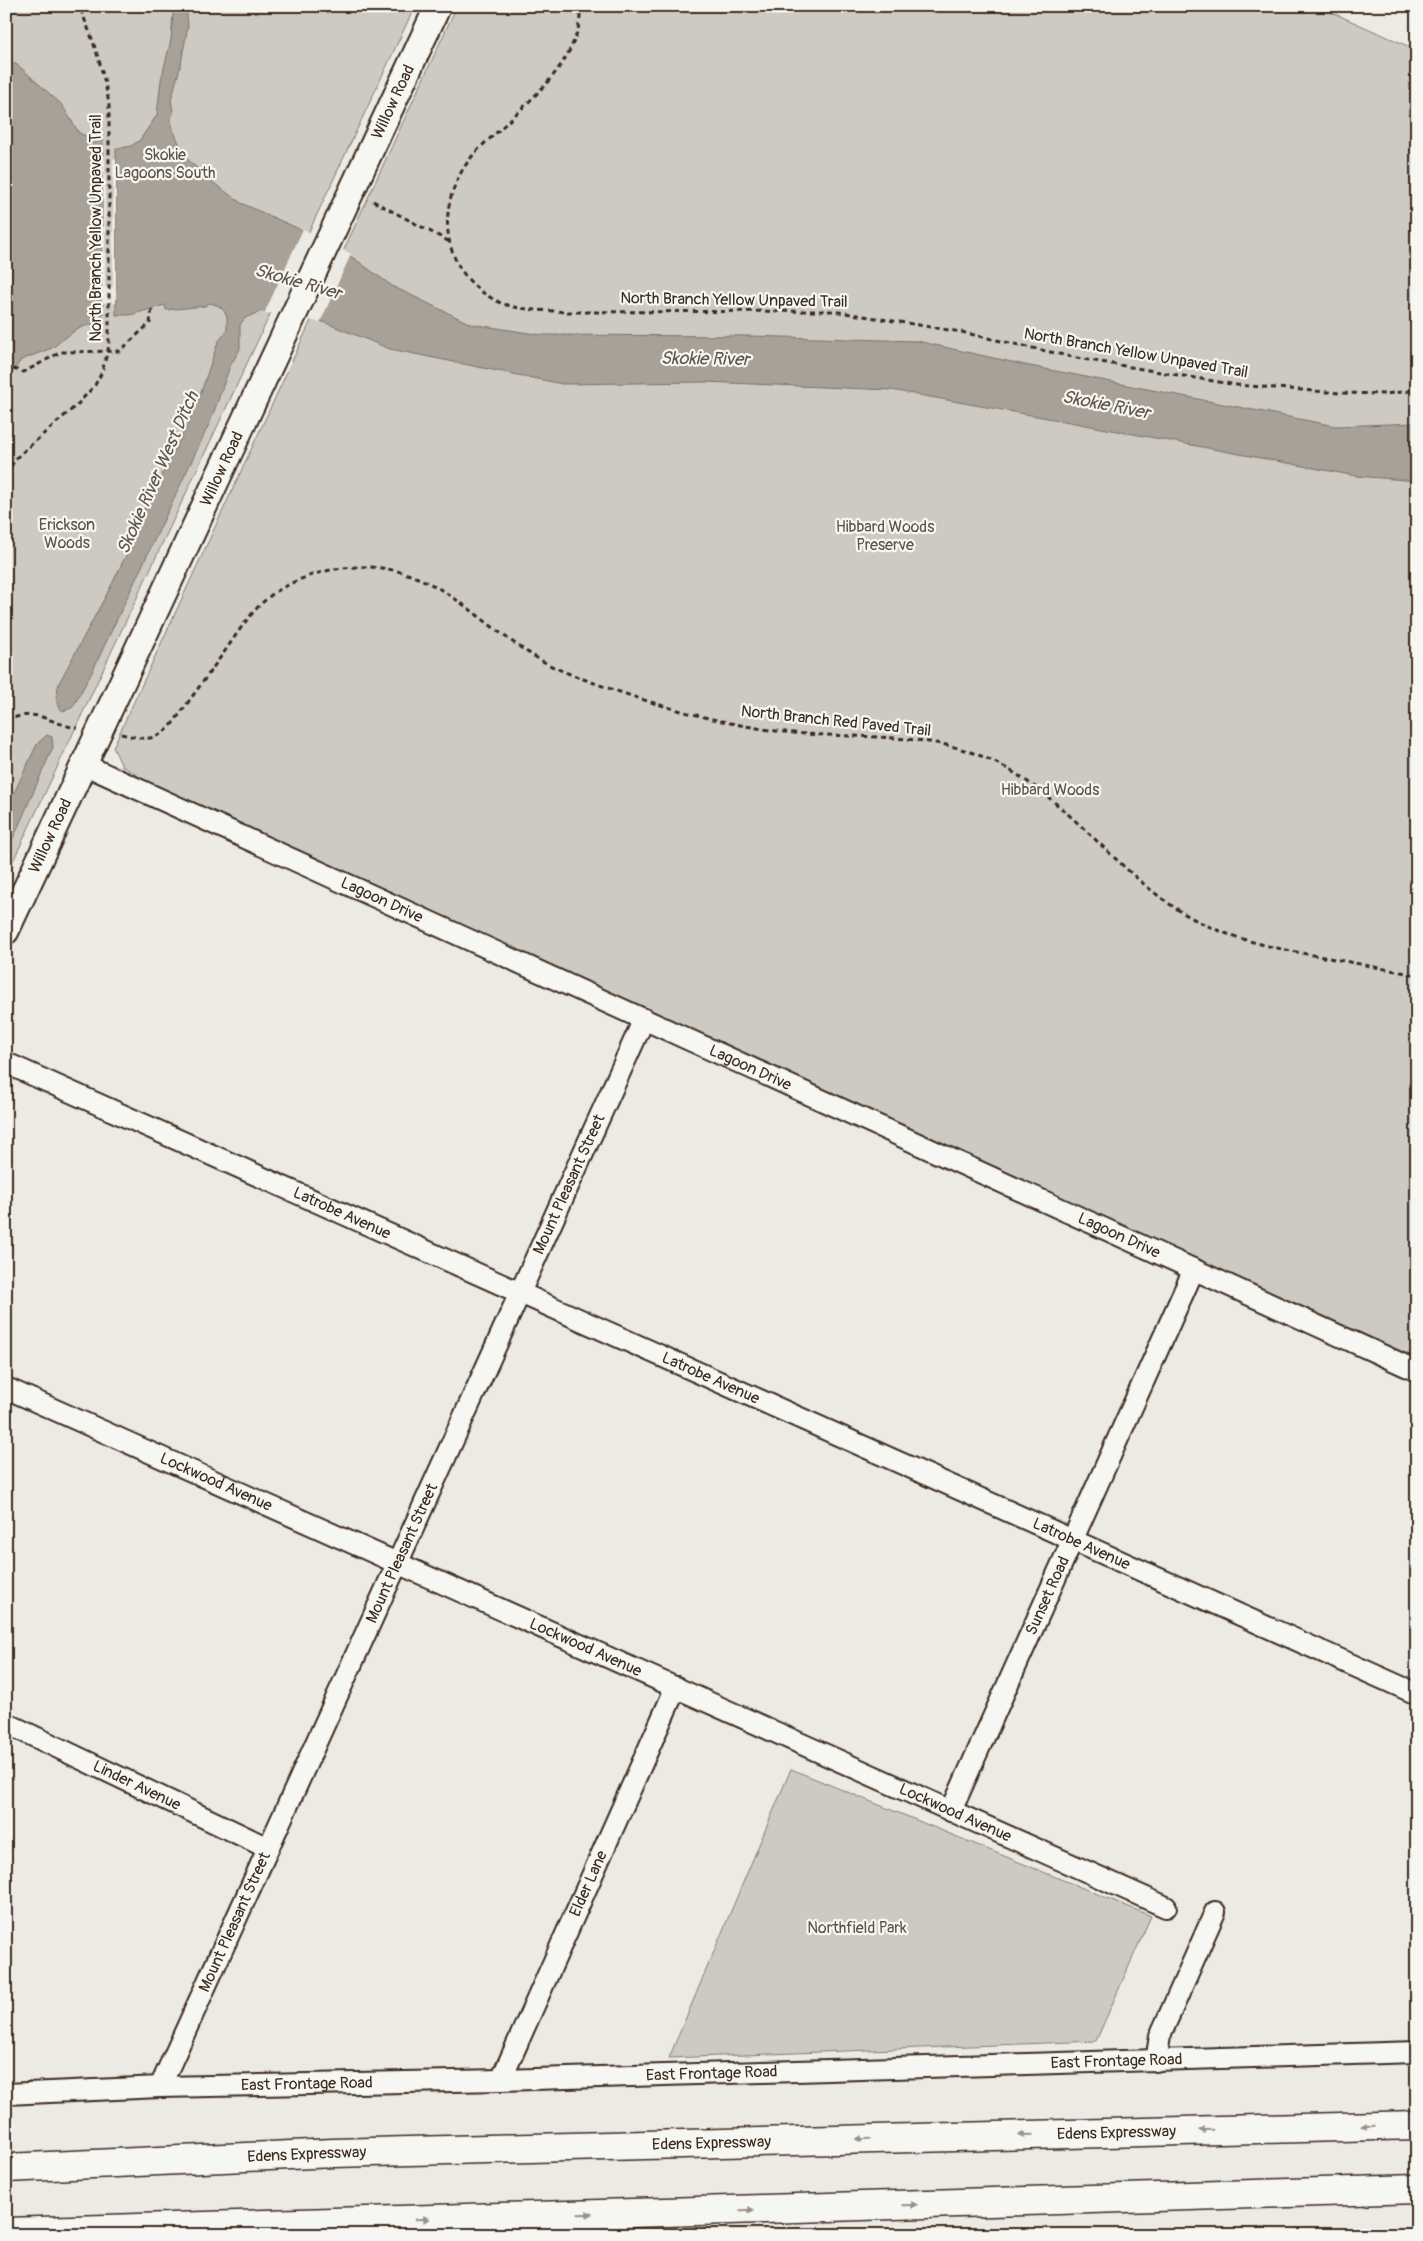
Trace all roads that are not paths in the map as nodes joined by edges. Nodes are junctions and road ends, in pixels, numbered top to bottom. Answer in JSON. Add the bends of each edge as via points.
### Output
{"nodes":[{"id":1,"x":438,"y":6,"type":"edge"},
{"id":2,"x":86,"y":765,"type":"junction"},
{"id":3,"x":6,"y":931,"type":"edge"},
{"id":4,"x":644,"y":1019,"type":"junction"},
{"id":5,"x":6,"y":1063,"type":"edge"},
{"id":6,"x":1194,"y":1270,"type":"junction"},
{"id":7,"x":520,"y":1293,"type":"junction"},
{"id":8,"x":1417,"y":1371,"type":"edge"},
{"id":9,"x":6,"y":1388,"type":"edge"},
{"id":10,"x":1073,"y":1540,"type":"junction"},
{"id":11,"x":398,"y":1563,"type":"junction"},
{"id":12,"x":676,"y":1687,"type":"junction"},
{"id":13,"x":1417,"y":1694,"type":"edge"},
{"id":14,"x":6,"y":1722,"type":"edge"},
{"id":15,"x":951,"y":1811,"type":"junction"},
{"id":16,"x":268,"y":1848,"type":"junction"},
{"id":17,"x":1166,"y":1908,"type":"dead end"},
{"id":18,"x":1215,"y":1912,"type":"dead end"},
{"id":19,"x":1417,"y":2052,"type":"edge"},
{"id":20,"x":1156,"y":2061,"type":"junction"},
{"id":21,"x":501,"y":2080,"type":"junction"},
{"id":22,"x":160,"y":2087,"type":"junction"},
{"id":23,"x":6,"y":2094,"type":"edge"},
{"id":24,"x":1417,"y":2125,"type":"edge"},
{"id":25,"x":6,"y":2157,"type":"edge"},
{"id":26,"x":70,"y":2166,"type":"junction"},
{"id":27,"x":6,"y":2168,"type":"edge"},
{"id":28,"x":1417,"y":2189,"type":"edge"},
{"id":29,"x":6,"y":2232,"type":"edge"}],
"edges":[{"from":1,"to":2,"type":"main road","name":"Willow Road"},
{"from":2,"to":3,"type":"main road","name":"Willow Road"},
{"from":2,"to":4,"type":"street","name":"Lagoon Drive"},
{"from":4,"to":6,"type":"street","name":"Lagoon Drive"},
{"from":4,"to":7,"type":"street","name":"Mount Pleasant Street"},
{"from":5,"to":7,"type":"street","name":"Latrobe Avenue"},
{"from":6,"to":8,"type":"street","name":"Lagoon Drive"},
{"from":6,"to":10,"type":"street","name":"Sunset Road"},
{"from":7,"to":10,"type":"street","name":"Latrobe Avenue"},
{"from":7,"to":11,"type":"street","name":"Mount Pleasant Street"},
{"from":9,"to":11,"type":"street","name":"Lockwood Avenue"},
{"from":10,"to":13,"type":"street","name":"Latrobe Avenue"},
{"from":10,"to":15,"type":"street","name":"Sunset Road"},
{"from":11,"to":12,"type":"street","name":"Lockwood Avenue"},
{"from":11,"to":16,"type":"street","name":"Mount Pleasant Street"},
{"from":12,"to":15,"type":"street","name":"Lockwood Avenue"},
{"from":12,"to":21,"type":"street","name":"Elder Lane"},
{"from":14,"to":16,"type":"street","name":"Linder Avenue"},
{"from":15,"to":17,"type":"street","name":"Lockwood Avenue"},
{"from":16,"to":22,"type":"street","name":"Mount Pleasant Street"},
{"from":18,"to":20,"type":"street","via":[[1160,2036]]},
{"from":19,"to":20,"type":"street","name":"East Frontage Road"},
{"from":20,"to":21,"type":"street","name":"East Frontage Road"},
{"from":21,"to":22,"type":"street","name":"East Frontage Road"},
{"from":22,"to":23,"type":"street","name":"East Frontage Road"},
{"from":24,"to":26,"type":"highway","name":"Edens Expressway","one_way":true,"via":[[333,2153]]},
{"from":25,"to":26,"type":"highway"},
{"from":26,"to":27,"type":"highway","name":"Edens Expressway"},
{"from":29,"to":28,"type":"highway","one_way":true}]}
